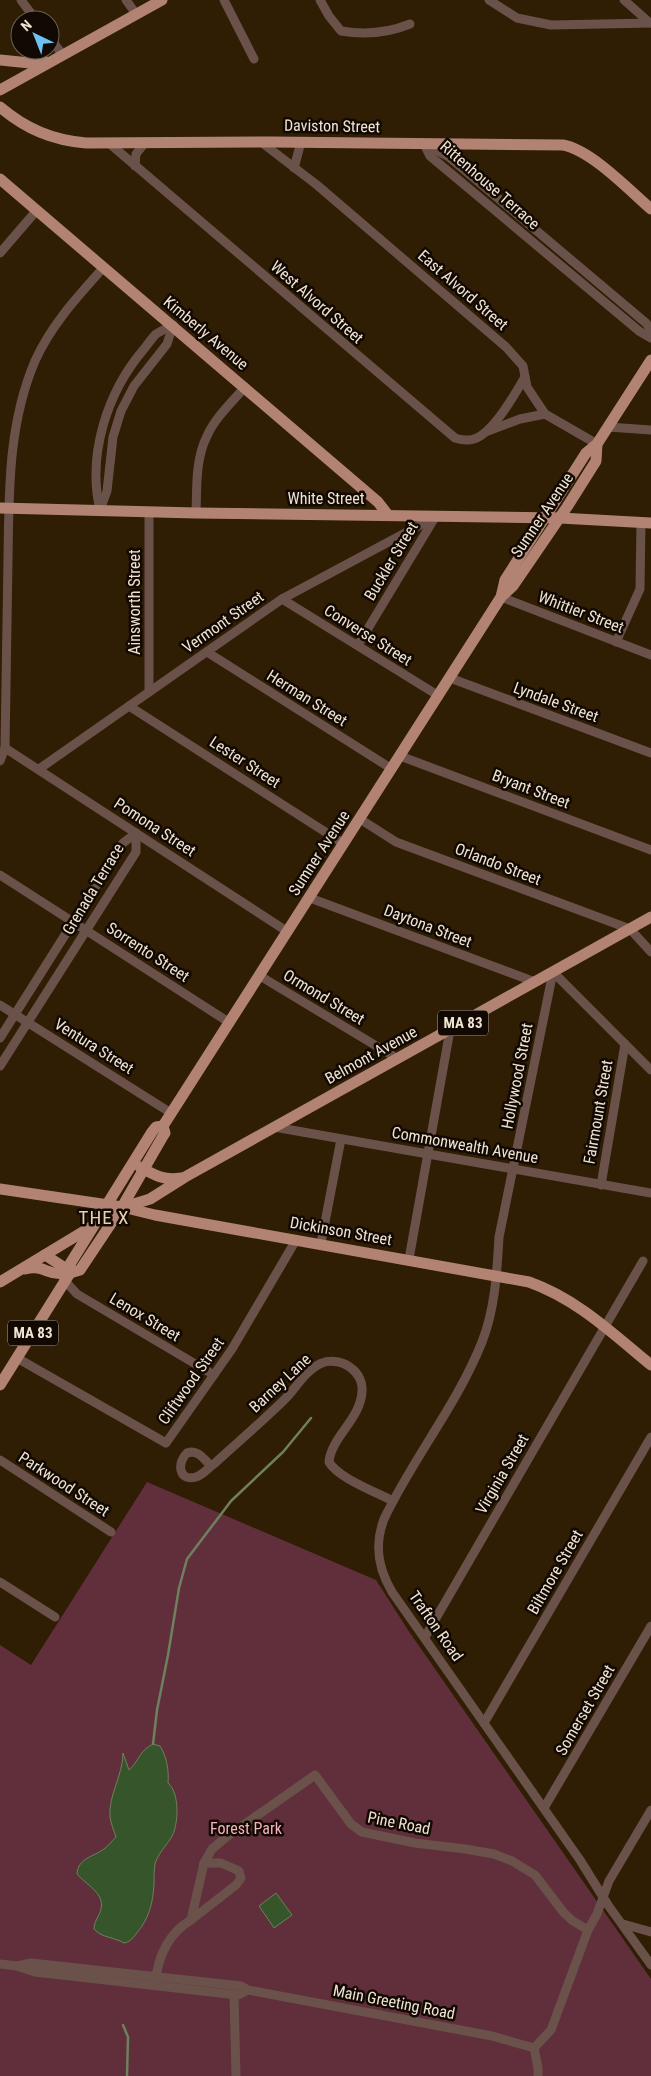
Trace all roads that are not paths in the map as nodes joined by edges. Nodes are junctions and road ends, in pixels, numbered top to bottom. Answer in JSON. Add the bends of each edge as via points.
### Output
{"nodes":[{"id":1,"x":126,"y":0,"type":"edge"},
{"id":2,"x":162,"y":0,"type":"edge"},
{"id":3,"x":224,"y":0,"type":"edge"},
{"id":4,"x":489,"y":0,"type":"edge"},
{"id":5,"x":624,"y":0,"type":"edge"},
{"id":6,"x":320,"y":1,"type":"edge"},
{"id":7,"x":136,"y":14,"type":"junction"},
{"id":8,"x":651,"y":23,"type":"edge"},
{"id":9,"x":410,"y":24,"type":"dead end"},
{"id":10,"x":60,"y":51,"type":"edge"},
{"id":11,"x":62,"y":54,"type":"junction"},
{"id":12,"x":254,"y":59,"type":"dead end"},
{"id":13,"x":0,"y":60,"type":"edge"},
{"id":14,"x":51,"y":61,"type":"junction"},
{"id":15,"x":0,"y":90,"type":"edge"},
{"id":16,"x":0,"y":107,"type":"edge"},
{"id":17,"x":261,"y":142,"type":"junction"},
{"id":18,"x":301,"y":142,"type":"junction"},
{"id":19,"x":110,"y":144,"type":"junction"},
{"id":20,"x":144,"y":144,"type":"junction"},
{"id":21,"x":424,"y":144,"type":"junction"},
{"id":22,"x":135,"y":166,"type":"junction"},
{"id":23,"x":294,"y":168,"type":"junction"},
{"id":24,"x":0,"y":179,"type":"edge"},
{"id":25,"x":651,"y":209,"type":"edge"},
{"id":26,"x":37,"y":210,"type":"junction"},
{"id":27,"x":0,"y":253,"type":"edge"},
{"id":28,"x":104,"y":267,"type":"junction"},
{"id":29,"x":173,"y":324,"type":"junction"},
{"id":30,"x":651,"y":330,"type":"edge"},
{"id":31,"x":651,"y":338,"type":"edge"},
{"id":32,"x":651,"y":360,"type":"edge"},
{"id":33,"x":525,"y":377,"type":"junction"},
{"id":34,"x":120,"y":382,"type":"junction"},
{"id":35,"x":245,"y":387,"type":"junction"},
{"id":36,"x":132,"y":389,"type":"junction"},
{"id":37,"x":545,"y":414,"type":"junction"},
{"id":38,"x":608,"y":427,"type":"junction"},
{"id":39,"x":651,"y":430,"type":"edge"},
{"id":40,"x":486,"y":432,"type":"junction"},
{"id":41,"x":101,"y":439,"type":"junction"},
{"id":42,"x":112,"y":443,"type":"junction"},
{"id":43,"x":597,"y":444,"type":"junction"},
{"id":44,"x":5,"y":508,"type":"edge"},
{"id":45,"x":100,"y":510,"type":"junction"},
{"id":46,"x":149,"y":512,"type":"junction"},
{"id":47,"x":196,"y":513,"type":"junction"},
{"id":48,"x":388,"y":515,"type":"junction"},
{"id":49,"x":435,"y":517,"type":"junction"},
{"id":50,"x":560,"y":518,"type":"junction"},
{"id":51,"x":544,"y":519,"type":"junction"},
{"id":52,"x":646,"y":522,"type":"edge"},
{"id":53,"x":500,"y":597,"type":"junction"},
{"id":54,"x":282,"y":599,"type":"junction"},
{"id":55,"x":616,"y":642,"type":"junction"},
{"id":56,"x":358,"y":645,"type":"junction"},
{"id":57,"x":206,"y":652,"type":"junction"},
{"id":58,"x":651,"y":655,"type":"edge"},
{"id":59,"x":450,"y":678,"type":"junction"},
{"id":60,"x":149,"y":692,"type":"junction"},
{"id":61,"x":439,"y":696,"type":"junction"},
{"id":62,"x":129,"y":706,"type":"junction"},
{"id":63,"x":5,"y":748,"type":"junction"},
{"id":64,"x":651,"y":753,"type":"edge"},
{"id":65,"x":400,"y":756,"type":"junction"},
{"id":66,"x":0,"y":761,"type":"edge"},
{"id":67,"x":39,"y":769,"type":"junction"},
{"id":68,"x":392,"y":769,"type":"junction"},
{"id":69,"x":360,"y":819,"type":"junction"},
{"id":70,"x":136,"y":833,"type":"junction"},
{"id":71,"x":344,"y":844,"type":"junction"},
{"id":72,"x":651,"y":850,"type":"edge"},
{"id":73,"x":0,"y":875,"type":"edge"},
{"id":74,"x":310,"y":898,"type":"junction"},
{"id":75,"x":651,"y":917,"type":"edge"},
{"id":76,"x":72,"y":922,"type":"junction"},
{"id":77,"x":630,"y":929,"type":"junction"},
{"id":78,"x":86,"y":930,"type":"junction"},
{"id":79,"x":288,"y":932,"type":"junction"},
{"id":80,"x":651,"y":952,"type":"edge"},
{"id":81,"x":554,"y":972,"type":"junction"},
{"id":82,"x":260,"y":976,"type":"junction"},
{"id":83,"x":535,"y":982,"type":"junction"},
{"id":84,"x":0,"y":1005,"type":"edge"},
{"id":85,"x":15,"y":1014,"type":"junction"},
{"id":86,"x":28,"y":1022,"type":"junction"},
{"id":87,"x":230,"y":1022,"type":"junction"},
{"id":88,"x":450,"y":1030,"type":"junction"},
{"id":89,"x":0,"y":1038,"type":"edge"},
{"id":90,"x":625,"y":1044,"type":"junction"},
{"id":91,"x":398,"y":1059,"type":"junction"},
{"id":92,"x":0,"y":1066,"type":"edge"},
{"id":93,"x":651,"y":1070,"type":"edge"},
{"id":94,"x":171,"y":1113,"type":"junction"},
{"id":95,"x":163,"y":1126,"type":"junction"},
{"id":96,"x":274,"y":1127,"type":"junction"},
{"id":97,"x":341,"y":1139,"type":"junction"},
{"id":98,"x":428,"y":1153,"type":"junction"},
{"id":99,"x":132,"y":1162,"type":"junction"},
{"id":100,"x":144,"y":1170,"type":"junction"},
{"id":101,"x":514,"y":1170,"type":"junction"},
{"id":102,"x":185,"y":1177,"type":"junction"},
{"id":103,"x":601,"y":1185,"type":"junction"},
{"id":104,"x":0,"y":1189,"type":"edge"},
{"id":105,"x":651,"y":1193,"type":"edge"},
{"id":106,"x":106,"y":1205,"type":"junction"},
{"id":107,"x":122,"y":1207,"type":"junction"},
{"id":108,"x":94,"y":1224,"type":"junction"},
{"id":109,"x":296,"y":1240,"type":"junction"},
{"id":110,"x":321,"y":1244,"type":"junction"},
{"id":111,"x":46,"y":1255,"type":"junction"},
{"id":112,"x":409,"y":1259,"type":"junction"},
{"id":113,"x":643,"y":1261,"type":"dead end"},
{"id":114,"x":21,"y":1270,"type":"junction"},
{"id":115,"x":497,"y":1275,"type":"junction"},
{"id":116,"x":66,"y":1276,"type":"junction"},
{"id":117,"x":0,"y":1282,"type":"edge"},
{"id":118,"x":604,"y":1325,"type":"junction"},
{"id":119,"x":17,"y":1358,"type":"junction"},
{"id":120,"x":651,"y":1365,"type":"edge"},
{"id":121,"x":214,"y":1375,"type":"junction"},
{"id":122,"x":0,"y":1385,"type":"edge"},
{"id":123,"x":651,"y":1436,"type":"edge"},
{"id":124,"x":0,"y":1460,"type":"edge"},
{"id":125,"x":211,"y":1466,"type":"dead end"},
{"id":126,"x":393,"y":1501,"type":"junction"},
{"id":127,"x":111,"y":1532,"type":"dead end"},
{"id":128,"x":0,"y":1582,"type":"edge"},
{"id":129,"x":55,"y":1618,"type":"dead end"},
{"id":130,"x":651,"y":1626,"type":"edge"},
{"id":131,"x":425,"y":1636,"type":"junction"},
{"id":132,"x":484,"y":1723,"type":"junction"},
{"id":133,"x":544,"y":1808,"type":"junction"},
{"id":134,"x":651,"y":1810,"type":"edge"},
{"id":135,"x":204,"y":1863,"type":"junction"},
{"id":136,"x":602,"y":1896,"type":"junction"},
{"id":137,"x":191,"y":1920,"type":"junction"},
{"id":138,"x":623,"y":1924,"type":"junction"},
{"id":139,"x":588,"y":1930,"type":"junction"},
{"id":140,"x":651,"y":1932,"type":"edge"},
{"id":141,"x":0,"y":1964,"type":"edge"},
{"id":142,"x":651,"y":1965,"type":"edge"},
{"id":143,"x":156,"y":1982,"type":"junction"},
{"id":144,"x":248,"y":1990,"type":"junction"},
{"id":145,"x":234,"y":1995,"type":"junction"},
{"id":146,"x":534,"y":2048,"type":"junction"},
{"id":147,"x":236,"y":2076,"type":"edge"},
{"id":148,"x":538,"y":2076,"type":"edge"}],
"edges":[{"from":1,"to":7,"type":"street"},
{"from":2,"to":7,"type":"main road"},
{"from":3,"to":12,"type":"street"},
{"from":4,"to":8,"type":"street","via":[[517,18],[551,25]]},
{"from":5,"to":8,"type":"street"},
{"from":6,"to":9,"type":"street","via":[[341,31],[377,33],[395,31]]},
{"from":7,"to":11,"type":"main road"},
{"from":10,"to":11,"type":"street"},
{"from":11,"to":14,"type":"main road"},
{"from":13,"to":14,"type":"main road"},
{"from":14,"to":15,"type":"main road"},
{"from":16,"to":19,"type":"main road","name":"Daviston Street","via":[[26,127],[47,136],[74,142]]},
{"from":17,"to":18,"type":"main road","name":"Daviston Street"},
{"from":17,"to":20,"type":"main road","name":"Daviston Street"},
{"from":17,"to":23,"type":"street","name":"East Alvord Street"},
{"from":18,"to":21,"type":"main road","name":"Daviston Street"},
{"from":18,"to":23,"type":"street"},
{"from":19,"to":20,"type":"main road","name":"Daviston Street"},
{"from":19,"to":22,"type":"street","name":"West Alvord Street"},
{"from":20,"to":22,"type":"street","via":[[136,154]]},
{"from":21,"to":25,"type":"main road","name":"Daviston Street","via":[[549,143],[570,146],[588,156]]},
{"from":21,"to":30,"type":"street","name":"Rittenhouse Terrace","via":[[448,157]]},
{"from":21,"to":31,"type":"street","name":"Rittenhouse Terrace","via":[[430,156]]},
{"from":22,"to":40,"type":"street","name":"West Alvord Street","via":[[450,436],[471,440]]},
{"from":23,"to":33,"type":"street","name":"East Alvord Street","via":[[506,347],[523,366]]},
{"from":24,"to":26,"type":"main road","name":"Kimberly Avenue"},
{"from":26,"to":27,"type":"street"},
{"from":26,"to":28,"type":"main road","name":"Kimberly Avenue"},
{"from":28,"to":29,"type":"main road","name":"Kimberly Avenue"},
{"from":28,"to":44,"type":"street","via":[[63,314],[31,371],[15,432]]},
{"from":29,"to":34,"type":"street","via":[[156,334]]},
{"from":29,"to":35,"type":"main road","name":"Kimberly Avenue"},
{"from":29,"to":36,"type":"street","via":[[167,344]]},
{"from":32,"to":38,"type":"main road","name":"Sumner Avenue"},
{"from":33,"to":37,"type":"street","name":"East Alvord Street","via":[[529,392]]},
{"from":33,"to":40,"type":"street"},
{"from":34,"to":36,"type":"street"},
{"from":34,"to":41,"type":"street"},
{"from":35,"to":47,"type":"street","via":[[212,427],[204,442],[197,473]]},
{"from":35,"to":48,"type":"main road","name":"Kimberly Avenue","via":[[378,502]]},
{"from":36,"to":42,"type":"street","via":[[121,411]]},
{"from":37,"to":40,"type":"street","name":"West Alvord Street","via":[[520,419]]},
{"from":37,"to":43,"type":"street","name":"East Alvord Street"},
{"from":38,"to":39,"type":"street"},
{"from":38,"to":43,"type":"main road","name":"Sumner Avenue"},
{"from":41,"to":42,"type":"street"},
{"from":41,"to":45,"type":"street","via":[[96,491]]},
{"from":42,"to":45,"type":"street","via":[[107,491]]},
{"from":43,"to":50,"type":"main road","name":"Sumner Avenue","via":[[596,461]]},
{"from":43,"to":51,"type":"main road","name":"Sumner Avenue","via":[[586,453]]},
{"from":44,"to":45,"type":"main road","name":"White Street"},
{"from":44,"to":63,"type":"street"},
{"from":45,"to":46,"type":"main road","name":"White Street"},
{"from":46,"to":47,"type":"main road","name":"White Street"},
{"from":46,"to":60,"type":"street","name":"Ainsworth Street"},
{"from":47,"to":48,"type":"main road","name":"White Street"},
{"from":48,"to":49,"type":"main road","name":"White Street"},
{"from":49,"to":51,"type":"main road","name":"White Street"},
{"from":49,"to":54,"type":"street","name":"Vermont Street"},
{"from":49,"to":56,"type":"street","name":"Buckler Street"},
{"from":50,"to":51,"type":"main road","name":"White Street"},
{"from":50,"to":52,"type":"main road","name":"White Street"},
{"from":50,"to":53,"type":"main road","name":"Sumner Avenue","via":[[514,586]]},
{"from":51,"to":53,"type":"main road","name":"Sumner Avenue","via":[[505,580]]},
{"from":52,"to":55,"type":"street","via":[[640,588]]},
{"from":53,"to":55,"type":"street","name":"Whittier Street"},
{"from":53,"to":59,"type":"main road","name":"Sumner Avenue"},
{"from":54,"to":56,"type":"street","name":"Converse Street"},
{"from":54,"to":57,"type":"street","name":"Vermont Street"},
{"from":55,"to":58,"type":"street","name":"Whittier Street"},
{"from":56,"to":61,"type":"street","name":"Converse Street"},
{"from":57,"to":60,"type":"street","name":"Vermont Street"},
{"from":57,"to":68,"type":"street","name":"Herman Street"},
{"from":59,"to":61,"type":"main road","name":"Sumner Avenue"},
{"from":59,"to":64,"type":"street","name":"Lyndale Street"},
{"from":60,"to":62,"type":"street","name":"Vermont Street"},
{"from":61,"to":65,"type":"main road","name":"Sumner Avenue"},
{"from":62,"to":67,"type":"street","name":"Vermont Street"},
{"from":62,"to":71,"type":"street","name":"Lester Street"},
{"from":63,"to":66,"type":"street"},
{"from":63,"to":67,"type":"street","name":"Pomona Street"},
{"from":65,"to":68,"type":"main road","name":"Sumner Avenue"},
{"from":65,"to":72,"type":"street","name":"Bryant Street"},
{"from":67,"to":70,"type":"street","name":"Pomona Street"},
{"from":68,"to":69,"type":"main road","name":"Sumner Avenue"},
{"from":69,"to":71,"type":"main road","name":"Sumner Avenue"},
{"from":69,"to":77,"type":"street","name":"Orlando Street","via":[[396,842]]},
{"from":70,"to":76,"type":"street","name":"Grenada Terrace","via":[[123,843]]},
{"from":70,"to":78,"type":"street","name":"Grenada Terrace","via":[[136,852]]},
{"from":70,"to":79,"type":"street","name":"Pomona Street"},
{"from":71,"to":74,"type":"main road","name":"Sumner Avenue"},
{"from":73,"to":76,"type":"street","name":"Sorrento Street"},
{"from":74,"to":79,"type":"main road","name":"Sumner Avenue"},
{"from":74,"to":83,"type":"street","name":"Daytona Street"},
{"from":75,"to":77,"type":"main road","name":"Belmont Avenue","number":"MA 83"},
{"from":76,"to":78,"type":"street","name":"Sorrento Street"},
{"from":76,"to":85,"type":"street","name":"Grenada Terrace"},
{"from":77,"to":80,"type":"street"},
{"from":77,"to":81,"type":"main road","name":"Belmont Avenue","number":"MA 83"},
{"from":78,"to":86,"type":"street","name":"Grenada Terrace"},
{"from":78,"to":87,"type":"street","name":"Sorrento Street"},
{"from":79,"to":82,"type":"main road","name":"Sumner Avenue"},
{"from":81,"to":83,"type":"main road","name":"Belmont Avenue","number":"MA 83"},
{"from":81,"to":90,"type":"street"},
{"from":81,"to":101,"type":"street","name":"Hollywood Street"},
{"from":82,"to":87,"type":"main road","name":"Sumner Avenue"},
{"from":82,"to":91,"type":"street","name":"Ormond Street"},
{"from":83,"to":88,"type":"main road","name":"Belmont Avenue","number":"MA 83"},
{"from":84,"to":85,"type":"street","name":"Ventura Street"},
{"from":85,"to":86,"type":"street","name":"Ventura Street"},
{"from":85,"to":89,"type":"street","name":"Grenada Terrace"},
{"from":86,"to":92,"type":"street","name":"Grenada Terrace"},
{"from":86,"to":94,"type":"street","name":"Ventura Street"},
{"from":87,"to":94,"type":"main road","name":"Sumner Avenue"},
{"from":88,"to":91,"type":"main road","name":"Belmont Avenue","number":"MA 83"},
{"from":88,"to":98,"type":"street"},
{"from":90,"to":93,"type":"street"},
{"from":90,"to":103,"type":"street","name":"Fairmount Street"},
{"from":91,"to":96,"type":"main road","name":"Belmont Avenue","number":"MA 83"},
{"from":94,"to":95,"type":"main road","name":"Sumner Avenue"},
{"from":95,"to":99,"type":"main road","name":"Sumner Avenue","via":[[152,1132]]},
{"from":95,"to":100,"type":"main road","name":"Sumner Avenue","via":[[164,1132]]},
{"from":96,"to":97,"type":"street","name":"Commonwealth Avenue"},
{"from":96,"to":102,"type":"main road","name":"Belmont Avenue","number":"MA 83"},
{"from":97,"to":98,"type":"street","name":"Commonwealth Avenue"},
{"from":97,"to":110,"type":"street"},
{"from":98,"to":101,"type":"street","name":"Commonwealth Avenue"},
{"from":98,"to":112,"type":"street"},
{"from":99,"to":100,"type":"main road","name":"Belmont Avenue","number":"MA 83"},
{"from":99,"to":106,"type":"main road","name":"Sumner Avenue","number":"MA 83"},
{"from":100,"to":102,"type":"main road","name":"Belmont Avenue","number":"MA 83","via":[[160,1178]]},
{"from":100,"to":107,"type":"main road","name":"Sumner Avenue"},
{"from":101,"to":103,"type":"street","name":"Commonwealth Avenue"},
{"from":101,"to":115,"type":"street","name":"Hollywood Street","via":[[499,1236]]},
{"from":102,"to":107,"type":"main road","name":"Belmont Avenue","number":"MA 83","via":[[150,1199]]},
{"from":103,"to":105,"type":"street","name":"Commonwealth Avenue"},
{"from":104,"to":106,"type":"main road","name":"Dickinson Street"},
{"from":106,"to":107,"type":"main road","name":"Dickinson Street"},
{"from":106,"to":108,"type":"main road","name":"Sumner Avenue","number":"MA 83"},
{"from":107,"to":109,"type":"main road","name":"Dickinson Street"},
{"from":107,"to":116,"type":"main road","name":"Sumner Avenue","number":"MA 83","via":[[80,1270]]},
{"from":108,"to":111,"type":"main road"},
{"from":108,"to":116,"type":"main road","name":"Sumner Avenue","number":"MA 83"},
{"from":109,"to":110,"type":"main road","name":"Dickinson Street"},
{"from":109,"to":121,"type":"street","name":"Cliftwood Street"},
{"from":110,"to":112,"type":"main road","name":"Dickinson Street"},
{"from":111,"to":114,"type":"main road"},
{"from":111,"to":116,"type":"main road","via":[[62,1266]]},
{"from":112,"to":115,"type":"main road","name":"Dickinson Street"},
{"from":113,"to":118,"type":"street","name":"Virginia Street"},
{"from":114,"to":116,"type":"main road","via":[[39,1267],[55,1275]]},
{"from":114,"to":117,"type":"main road"},
{"from":115,"to":118,"type":"main road","name":"Dickinson Street","via":[[550,1290]]},
{"from":115,"to":126,"type":"street","name":"Trafton Road","via":[[490,1316],[474,1360]]},
{"from":116,"to":119,"type":"main road","name":"Sumner Avenue","number":"MA 83"},
{"from":116,"to":121,"type":"street","name":"Lenox Street","via":[[78,1294]]},
{"from":118,"to":120,"type":"main road","name":"Dickinson Street"},
{"from":118,"to":131,"type":"street","name":"Virginia Street"},
{"from":119,"to":121,"type":"street","name":"Cliftwood Street","via":[[166,1443]]},
{"from":119,"to":122,"type":"main road","name":"Sumner Avenue","number":"MA 83"},
{"from":123,"to":132,"type":"street","name":"Biltmore Street"},
{"from":124,"to":127,"type":"street","name":"Parkwood Street"},
{"from":125,"to":126,"type":"street","name":"Barney Lane","via":[[312,1370],[324,1362],[336,1362],[356,1372],[362,1392],[357,1412],[329,1462],[342,1474]]},
{"from":126,"to":131,"type":"street","name":"Trafton Road","via":[[379,1536],[380,1566],[392,1592]]},
{"from":128,"to":129,"type":"street"},
{"from":130,"to":133,"type":"street","name":"Somerset Street"},
{"from":131,"to":132,"type":"street","name":"Trafton Road"},
{"from":132,"to":133,"type":"street","name":"Trafton Road"},
{"from":133,"to":136,"type":"street","name":"Trafton Road"},
{"from":134,"to":136,"type":"street"},
{"from":135,"to":137,"type":"street","name":"Pine Road"},
{"from":135,"to":137,"type":"street","via":[[217,1862],[232,1867],[239,1871],[241,1878],[233,1888]]},
{"from":135,"to":139,"type":"street","name":"Pine Road","via":[[212,1849],[225,1838],[315,1775],[350,1824],[358,1830],[512,1860],[535,1875],[564,1913]]},
{"from":136,"to":138,"type":"street","name":"Trafton Road"},
{"from":136,"to":139,"type":"street"},
{"from":137,"to":143,"type":"street","via":[[180,1928],[163,1950]]},
{"from":138,"to":140,"type":"street"},
{"from":138,"to":142,"type":"street","name":"Trafton Road"},
{"from":139,"to":146,"type":"street","via":[[551,2030]]},
{"from":141,"to":143,"type":"street","name":"Main Greeting Road","via":[[35,1972]]},
{"from":143,"to":144,"type":"street","name":"Main Greeting Road","via":[[239,1986]]},
{"from":143,"to":145,"type":"street","name":"Main Greeting Road"},
{"from":144,"to":145,"type":"street","name":"Main Greeting Road"},
{"from":144,"to":146,"type":"street","name":"Main Greeting Road","via":[[445,2027]]},
{"from":145,"to":147,"type":"street"},
{"from":146,"to":148,"type":"street"}]}
